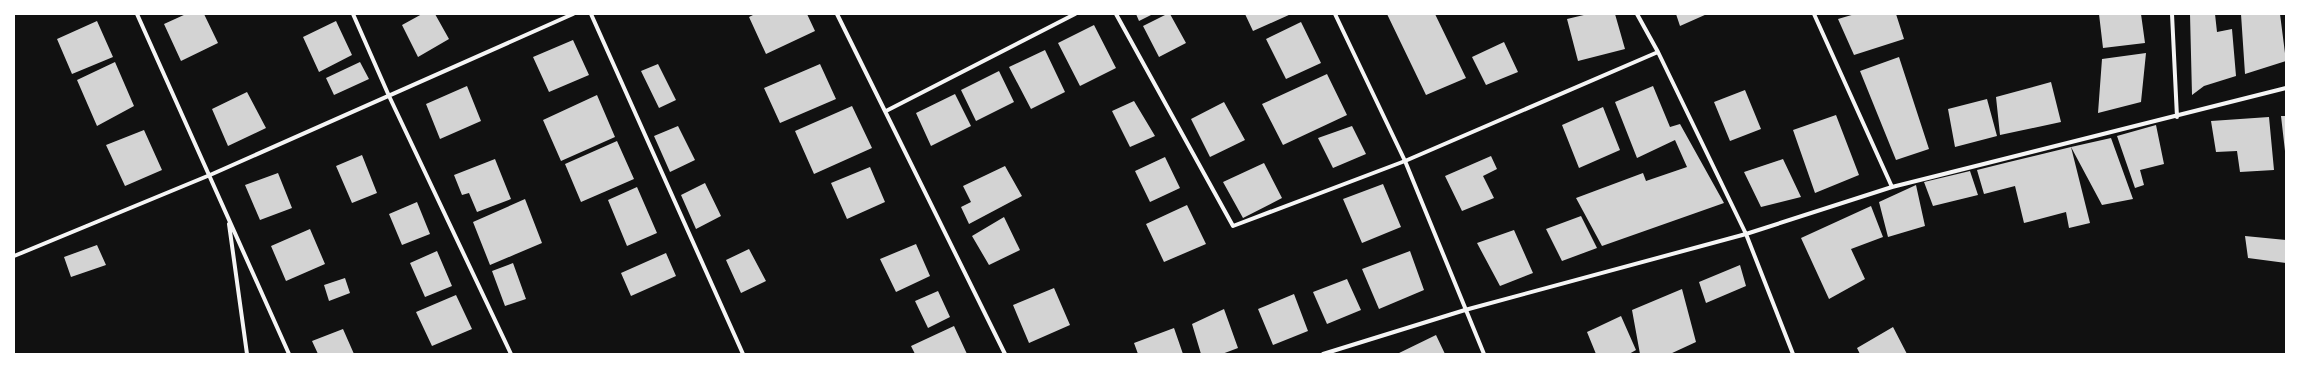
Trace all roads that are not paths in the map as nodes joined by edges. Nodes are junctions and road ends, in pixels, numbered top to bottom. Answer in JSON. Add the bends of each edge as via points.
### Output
{"nodes":[{"id":1,"x":137,"y":14,"type":"edge"},
{"id":2,"x":353,"y":14,"type":"edge"},
{"id":3,"x":573,"y":14,"type":"edge"},
{"id":4,"x":591,"y":14,"type":"edge"},
{"id":5,"x":837,"y":14,"type":"edge"},
{"id":6,"x":1075,"y":14,"type":"edge"},
{"id":7,"x":1116,"y":14,"type":"edge"},
{"id":8,"x":1335,"y":14,"type":"edge"},
{"id":9,"x":1637,"y":14,"type":"edge"},
{"id":10,"x":1814,"y":14,"type":"edge"},
{"id":11,"x":2172,"y":14,"type":"edge"},
{"id":12,"x":1658,"y":52,"type":"junction"},
{"id":13,"x":2286,"y":88,"type":"edge"},
{"id":14,"x":389,"y":96,"type":"junction"},
{"id":15,"x":886,"y":111,"type":"junction"},
{"id":16,"x":2177,"y":117,"type":"junction"},
{"id":17,"x":1405,"y":161,"type":"junction"},
{"id":18,"x":210,"y":176,"type":"junction"},
{"id":19,"x":1892,"y":186,"type":"junction"},
{"id":20,"x":228,"y":218,"type":"junction"},
{"id":21,"x":1746,"y":234,"type":"junction"},
{"id":22,"x":14,"y":256,"type":"edge"},
{"id":23,"x":1465,"y":310,"type":"junction"},
{"id":24,"x":247,"y":354,"type":"edge"},
{"id":25,"x":289,"y":354,"type":"edge"},
{"id":26,"x":511,"y":354,"type":"edge"},
{"id":27,"x":743,"y":354,"type":"edge"},
{"id":28,"x":1005,"y":354,"type":"edge"},
{"id":29,"x":1323,"y":354,"type":"edge"},
{"id":30,"x":1484,"y":354,"type":"edge"},
{"id":31,"x":1793,"y":354,"type":"edge"}],
"edges":[{"from":1,"to":18,"type":"street"},
{"from":2,"to":14,"type":"street"},
{"from":3,"to":14,"type":"street"},
{"from":4,"to":27,"type":"street"},
{"from":5,"to":15,"type":"street"},
{"from":6,"to":15,"type":"street"},
{"from":7,"to":17,"type":"street","via":[[1233,226]]},
{"from":8,"to":17,"type":"street"},
{"from":9,"to":12,"type":"street"},
{"from":10,"to":19,"type":"street"},
{"from":11,"to":16,"type":"street"},
{"from":12,"to":17,"type":"street"},
{"from":12,"to":21,"type":"street"},
{"from":13,"to":16,"type":"street"},
{"from":14,"to":18,"type":"street"},
{"from":14,"to":26,"type":"street"},
{"from":15,"to":28,"type":"street"},
{"from":16,"to":19,"type":"street"},
{"from":17,"to":23,"type":"street"},
{"from":18,"to":20,"type":"street"},
{"from":18,"to":22,"type":"street"},
{"from":19,"to":21,"type":"street"},
{"from":20,"to":24,"type":"street"},
{"from":20,"to":25,"type":"street"},
{"from":21,"to":23,"type":"street"},
{"from":21,"to":31,"type":"street"},
{"from":23,"to":29,"type":"street"},
{"from":23,"to":30,"type":"street"}]}
